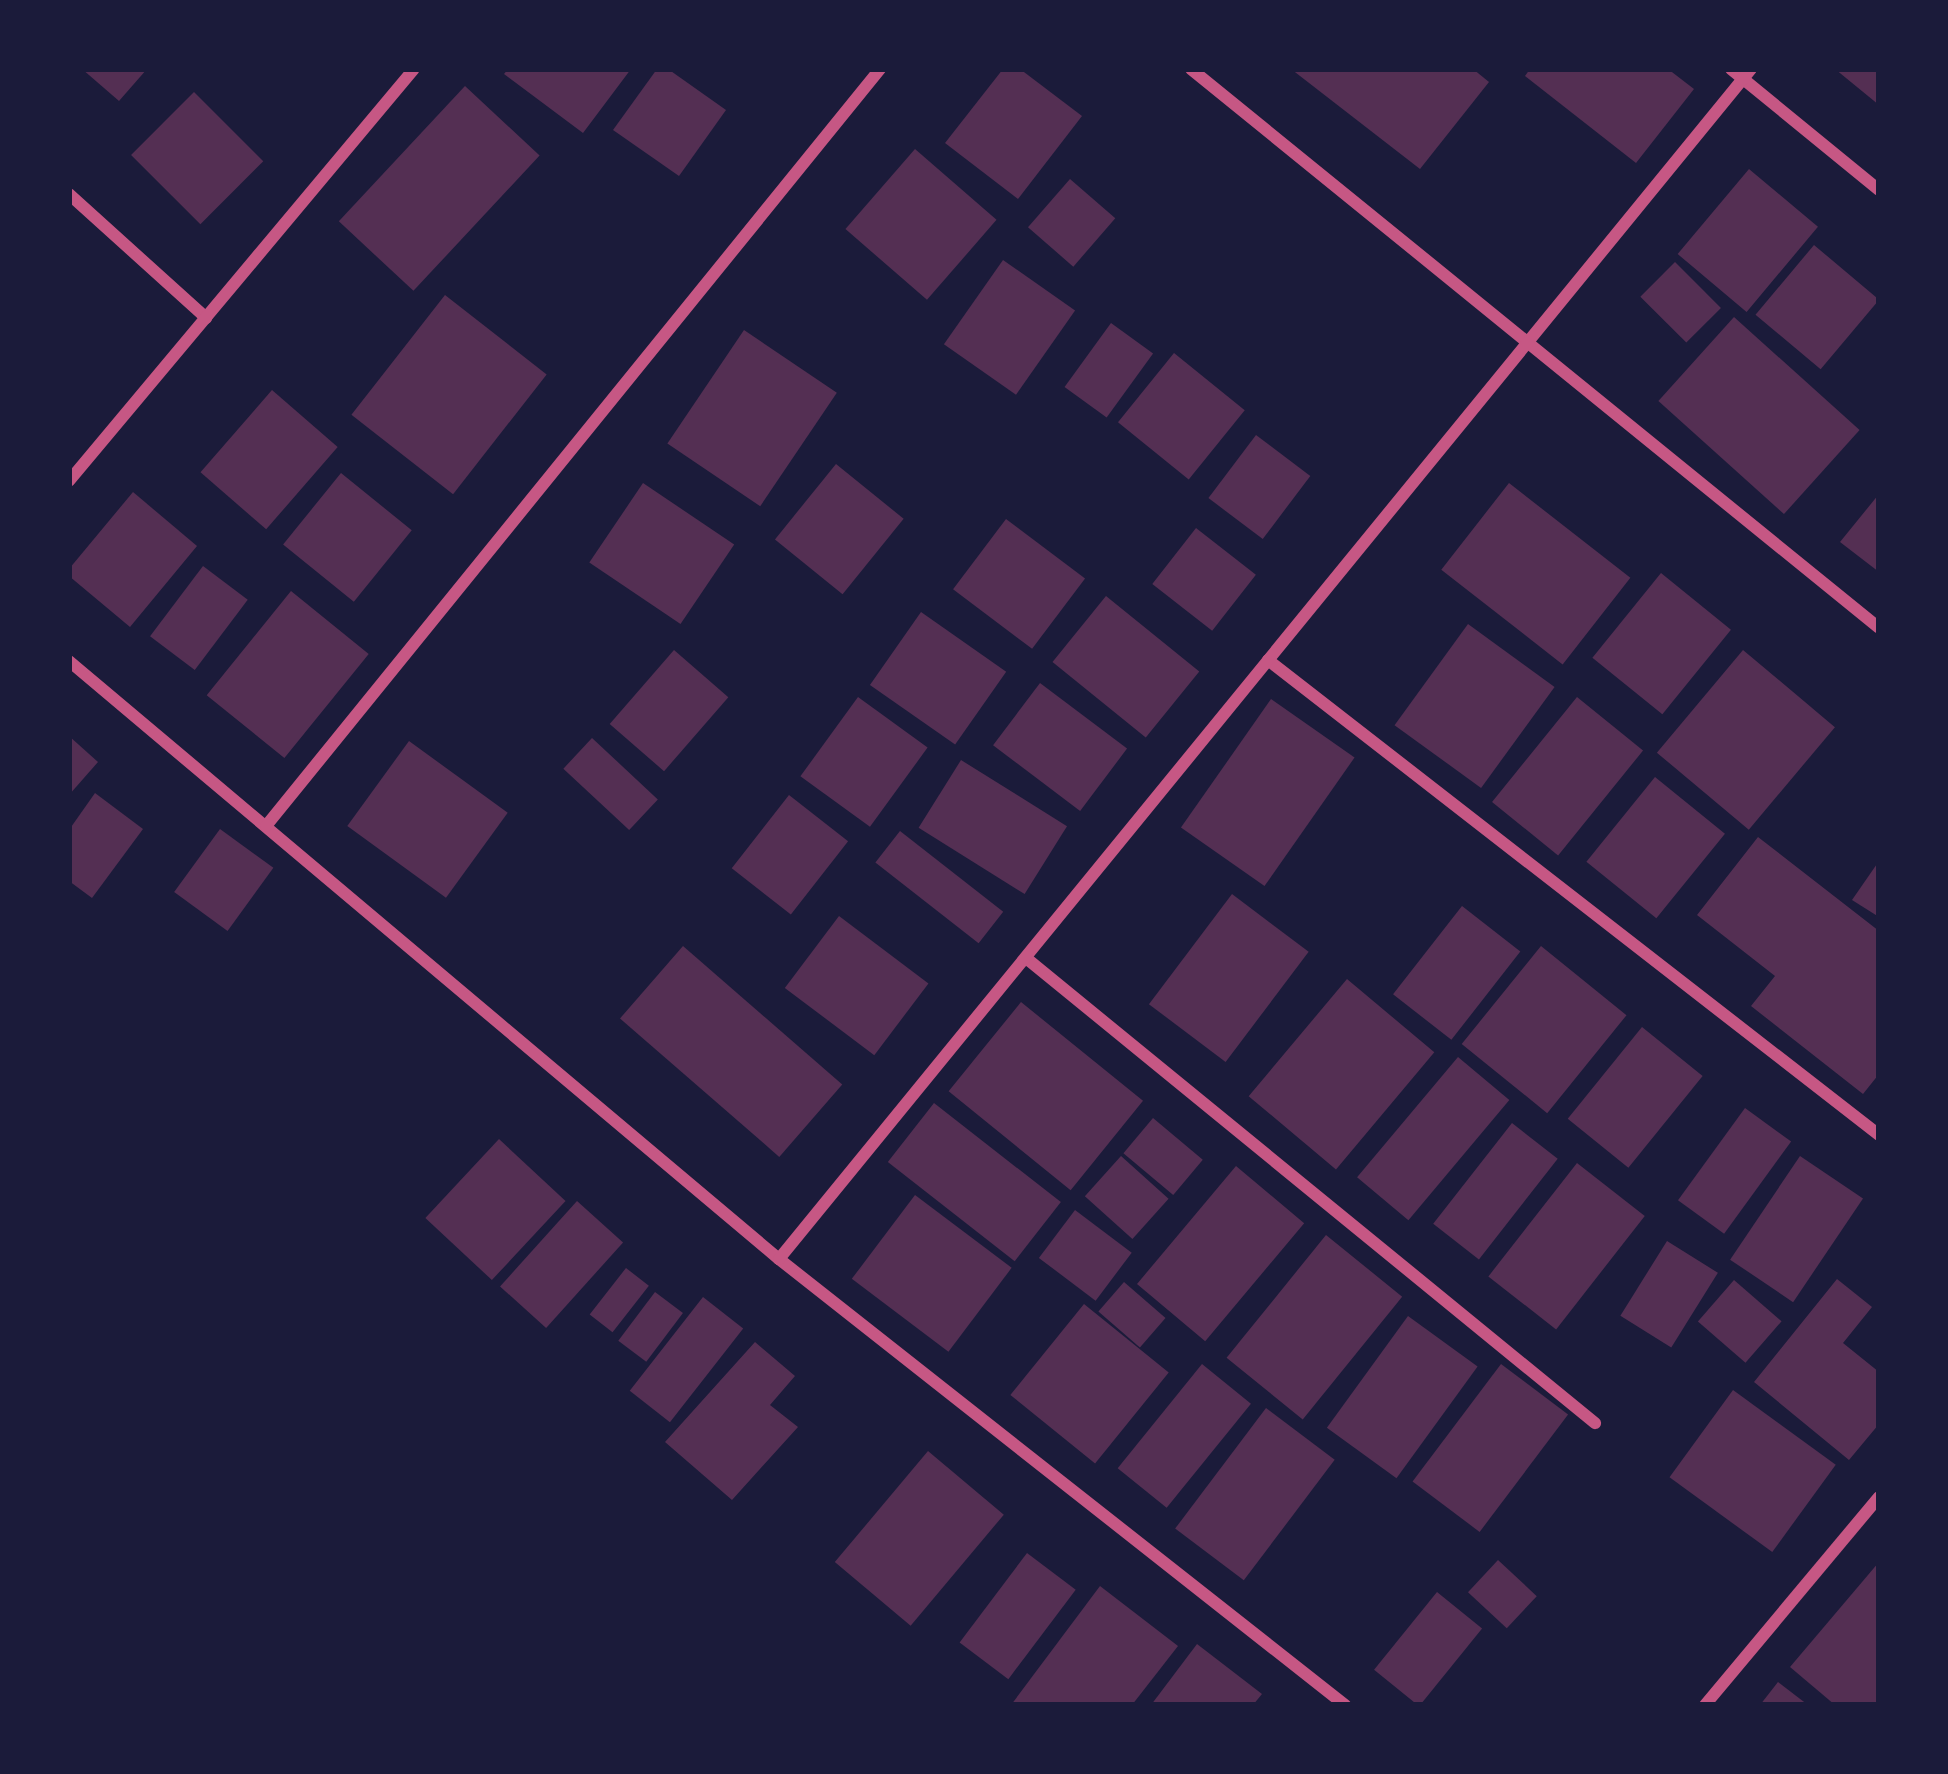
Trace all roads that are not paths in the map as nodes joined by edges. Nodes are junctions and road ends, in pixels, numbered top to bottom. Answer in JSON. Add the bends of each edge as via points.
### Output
{"nodes":[{"id":1,"x":414,"y":69,"type":"edge"},
{"id":2,"x":880,"y":69,"type":"edge"},
{"id":3,"x":1191,"y":69,"type":"edge"},
{"id":4,"x":1731,"y":69,"type":"edge"},
{"id":5,"x":1747,"y":74,"type":"edge"},
{"id":6,"x":1879,"y":190,"type":"edge"},
{"id":7,"x":69,"y":194,"type":"edge"},
{"id":8,"x":206,"y":319,"type":"junction"},
{"id":9,"x":1528,"y":343,"type":"junction"},
{"id":10,"x":69,"y":481,"type":"edge"},
{"id":11,"x":1879,"y":628,"type":"edge"},
{"id":12,"x":1268,"y":660,"type":"junction"},
{"id":13,"x":69,"y":661,"type":"edge"},
{"id":14,"x":266,"y":826,"type":"junction"},
{"id":15,"x":1025,"y":958,"type":"junction"},
{"id":16,"x":1879,"y":1135,"type":"edge"},
{"id":17,"x":779,"y":1259,"type":"junction"},
{"id":18,"x":1595,"y":1423,"type":"dead end"},
{"id":19,"x":1879,"y":1496,"type":"edge"},
{"id":20,"x":1345,"y":1705,"type":"edge"},
{"id":21,"x":1705,"y":1705,"type":"edge"}],
"edges":[{"from":1,"to":8,"type":"street"},
{"from":2,"to":14,"type":"street"},
{"from":3,"to":9,"type":"street"},
{"from":4,"to":5,"type":"street"},
{"from":5,"to":6,"type":"street"},
{"from":5,"to":9,"type":"street"},
{"from":7,"to":8,"type":"street"},
{"from":8,"to":10,"type":"street"},
{"from":9,"to":11,"type":"street"},
{"from":9,"to":12,"type":"street"},
{"from":12,"to":15,"type":"street"},
{"from":12,"to":16,"type":"street"},
{"from":13,"to":14,"type":"street"},
{"from":14,"to":17,"type":"street"},
{"from":15,"to":17,"type":"street"},
{"from":15,"to":18,"type":"street"},
{"from":17,"to":20,"type":"street"},
{"from":19,"to":21,"type":"street"}]}
